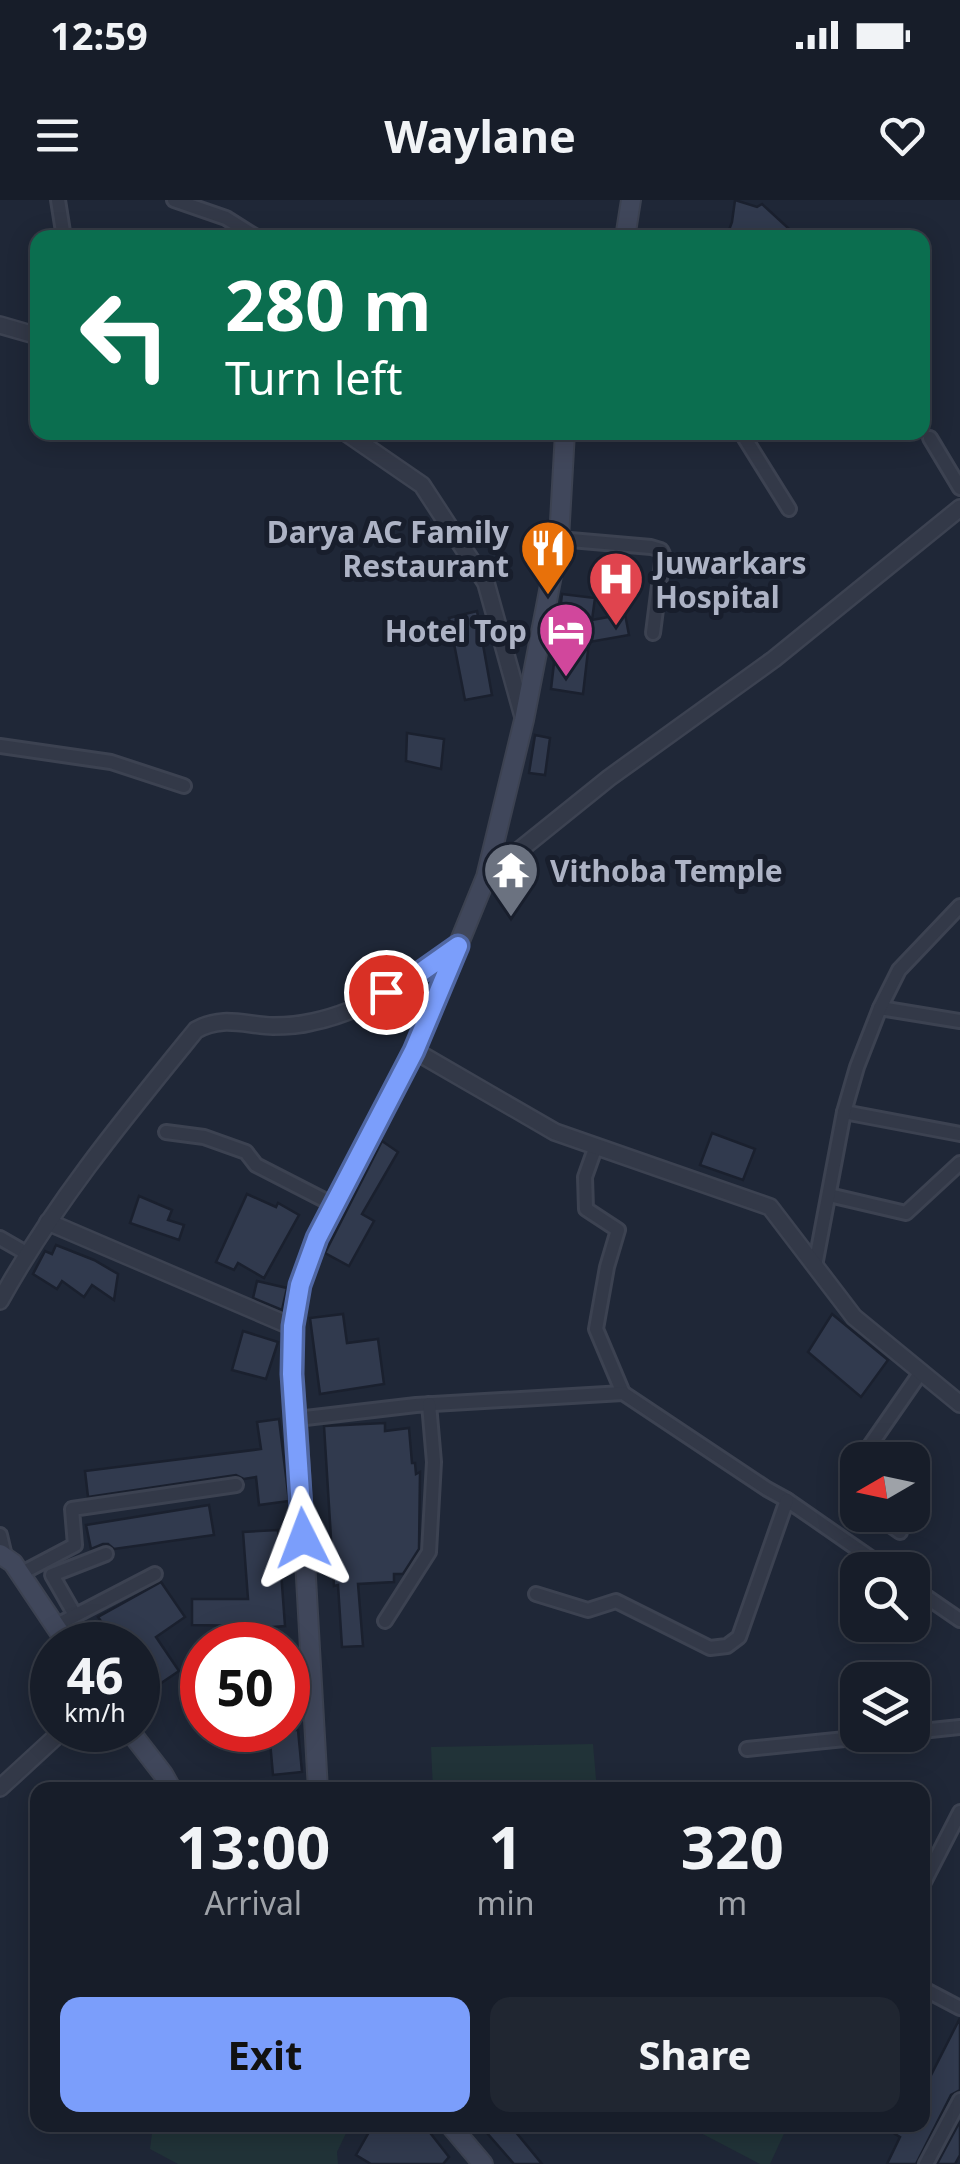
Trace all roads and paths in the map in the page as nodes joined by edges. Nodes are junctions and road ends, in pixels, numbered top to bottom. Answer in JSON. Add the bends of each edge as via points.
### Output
{"nodes":[{"id":1,"x":58,"y":200,"type":"edge"},
{"id":2,"x":174,"y":200,"type":"edge"},
{"id":3,"x":631,"y":200,"type":"edge"},
{"id":4,"x":63,"y":230,"type":"edge"},
{"id":5,"x":245,"y":230,"type":"edge"},
{"id":6,"x":626,"y":230,"type":"edge"},
{"id":7,"x":0,"y":325,"type":"edge"},
{"id":8,"x":30,"y":334,"type":"edge"},
{"id":9,"x":930,"y":438,"type":"dead end"},
{"id":10,"x":356,"y":440,"type":"edge"},
{"id":11,"x":565,"y":440,"type":"edge"},
{"id":12,"x":745,"y":440,"type":"edge"},
{"id":13,"x":960,"y":488,"type":"edge"},
{"id":14,"x":789,"y":508,"type":"dead end"},
{"id":15,"x":960,"y":508,"type":"edge"},
{"id":16,"x":559,"y":539,"type":"junction"},
{"id":17,"x":653,"y":632,"type":"dead end"},
{"id":18,"x":524,"y":720,"type":"junction"},
{"id":19,"x":0,"y":746,"type":"edge"},
{"id":20,"x":184,"y":786,"type":"dead end"},
{"id":21,"x":486,"y":877,"type":"junction"},
{"id":22,"x":960,"y":906,"type":"edge"},
{"id":23,"x":458,"y":946,"type":"junction"},
{"id":24,"x":880,"y":1008,"type":"junction"},
{"id":25,"x":960,"y":1021,"type":"edge"},
{"id":26,"x":414,"y":1051,"type":"junction"},
{"id":27,"x":844,"y":1112,"type":"junction"},
{"id":28,"x":166,"y":1132,"type":"dead end"},
{"id":29,"x":960,"y":1134,"type":"edge"},
{"id":30,"x":596,"y":1146,"type":"junction"},
{"id":31,"x":960,"y":1164,"type":"edge"},
{"id":32,"x":829,"y":1194,"type":"junction"},
{"id":33,"x":334,"y":1204,"type":"junction"},
{"id":34,"x":48,"y":1222,"type":"junction"},
{"id":35,"x":0,"y":1238,"type":"edge"},
{"id":36,"x":26,"y":1253,"type":"junction"},
{"id":37,"x":815,"y":1266,"type":"junction"},
{"id":38,"x":0,"y":1301,"type":"edge"},
{"id":39,"x":293,"y":1326,"type":"junction"},
{"id":40,"x":921,"y":1372,"type":"junction"},
{"id":41,"x":622,"y":1394,"type":"junction"},
{"id":42,"x":429,"y":1404,"type":"junction"},
{"id":43,"x":960,"y":1404,"type":"edge"},
{"id":44,"x":297,"y":1419,"type":"junction"},
{"id":45,"x":873,"y":1442,"type":"edge"},
{"id":46,"x":236,"y":1485,"type":"dead end"},
{"id":47,"x":787,"y":1500,"type":"junction"},
{"id":48,"x":0,"y":1535,"type":"edge"},
{"id":49,"x":862,"y":1552,"type":"edge"},
{"id":50,"x":106,"y":1554,"type":"dead end"},
{"id":51,"x":2,"y":1555,"type":"edge"},
{"id":52,"x":20,"y":1574,"type":"junction"},
{"id":53,"x":155,"y":1574,"type":"dead end"},
{"id":54,"x":536,"y":1594,"type":"dead end"},
{"id":55,"x":930,"y":1599,"type":"edge"},
{"id":56,"x":75,"y":1615,"type":"junction"},
{"id":57,"x":960,"y":1620,"type":"edge"},
{"id":58,"x":385,"y":1621,"type":"dead end"},
{"id":59,"x":53,"y":1622,"type":"edge"},
{"id":60,"x":63,"y":1622,"type":"edge"},
{"id":61,"x":960,"y":1728,"type":"edge"},
{"id":62,"x":930,"y":1730,"type":"edge"},
{"id":63,"x":840,"y":1740,"type":"edge"},
{"id":64,"x":748,"y":1749,"type":"dead end"},
{"id":65,"x":39,"y":1752,"type":"edge"},
{"id":66,"x":146,"y":1752,"type":"edge"},
{"id":67,"x":168,"y":1782,"type":"edge"},
{"id":68,"x":318,"y":1782,"type":"edge"},
{"id":69,"x":0,"y":1788,"type":"edge"},
{"id":70,"x":960,"y":1812,"type":"edge"},
{"id":71,"x":930,"y":1870,"type":"edge"},
{"id":72,"x":930,"y":1992,"type":"edge"},
{"id":73,"x":960,"y":2008,"type":"edge"},
{"id":74,"x":960,"y":2100,"type":"edge"},
{"id":75,"x":456,"y":2132,"type":"edge"},
{"id":76,"x":484,"y":2164,"type":"edge"},
{"id":77,"x":926,"y":2164,"type":"edge"}],
"edges":[{"from":1,"to":4,"type":"street"},
{"from":2,"to":5,"type":"street"},
{"from":3,"to":6,"type":"main road"},
{"from":7,"to":8,"type":"street"},
{"from":9,"to":13,"type":"street"},
{"from":10,"to":18,"type":"street","via":[[422,486],[486,583]]},
{"from":11,"to":16,"type":"main road"},
{"from":12,"to":14,"type":"street"},
{"from":15,"to":21,"type":"street","via":[[774,660],[608,778]]},
{"from":16,"to":17,"type":"street","via":[[660,550]]},
{"from":16,"to":18,"type":"main road"},
{"from":18,"to":21,"type":"main road"},
{"from":19,"to":20,"type":"street","via":[[111,762]]},
{"from":21,"to":23,"type":"main road"},
{"from":22,"to":24,"type":"street","via":[[900,970]]},
{"from":23,"to":26,"type":"main road"},
{"from":23,"to":34,"type":"street","via":[[357,1008],[311,1022],[221,1020],[196,1030]]},
{"from":24,"to":25,"type":"street"},
{"from":24,"to":27,"type":"street"},
{"from":26,"to":30,"type":"street","via":[[554,1132]]},
{"from":26,"to":33,"type":"main road"},
{"from":27,"to":29,"type":"street"},
{"from":27,"to":32,"type":"street"},
{"from":28,"to":33,"type":"street","via":[[246,1152],[256,1165]]},
{"from":30,"to":37,"type":"street","via":[[770,1206]]},
{"from":30,"to":41,"type":"street","via":[[586,1177],[586,1209],[618,1230],[596,1329]]},
{"from":31,"to":32,"type":"street","via":[[906,1213]]},
{"from":32,"to":37,"type":"street"},
{"from":33,"to":39,"type":"main road","via":[[300,1285]]},
{"from":34,"to":36,"type":"street"},
{"from":34,"to":39,"type":"street"},
{"from":35,"to":36,"type":"street"},
{"from":36,"to":38,"type":"street"},
{"from":37,"to":40,"type":"street","via":[[854,1316]]},
{"from":39,"to":44,"type":"main road"},
{"from":40,"to":43,"type":"street"},
{"from":40,"to":45,"type":"street"},
{"from":41,"to":42,"type":"street"},
{"from":41,"to":47,"type":"street"},
{"from":42,"to":44,"type":"street"},
{"from":42,"to":58,"type":"street","via":[[429,1552]]},
{"from":44,"to":68,"type":"main road"},
{"from":46,"to":52,"type":"street","via":[[72,1509],[75,1545]]},
{"from":47,"to":49,"type":"street"},
{"from":47,"to":54,"type":"street","via":[[739,1637],[726,1646],[710,1648],[616,1601],[588,1610]]},
{"from":48,"to":51,"type":"street"},
{"from":50,"to":56,"type":"street","via":[[52,1575]]},
{"from":51,"to":52,"type":"main road"},
{"from":52,"to":59,"type":"main road"},
{"from":53,"to":56,"type":"street"},
{"from":55,"to":57,"type":"street"},
{"from":56,"to":60,"type":"street"},
{"from":61,"to":62,"type":"street"},
{"from":63,"to":64,"type":"street"},
{"from":65,"to":69,"type":"street"},
{"from":66,"to":67,"type":"main road"},
{"from":70,"to":71,"type":"street"},
{"from":72,"to":73,"type":"street"},
{"from":74,"to":77,"type":"street"},
{"from":75,"to":76,"type":"main road"}]}
